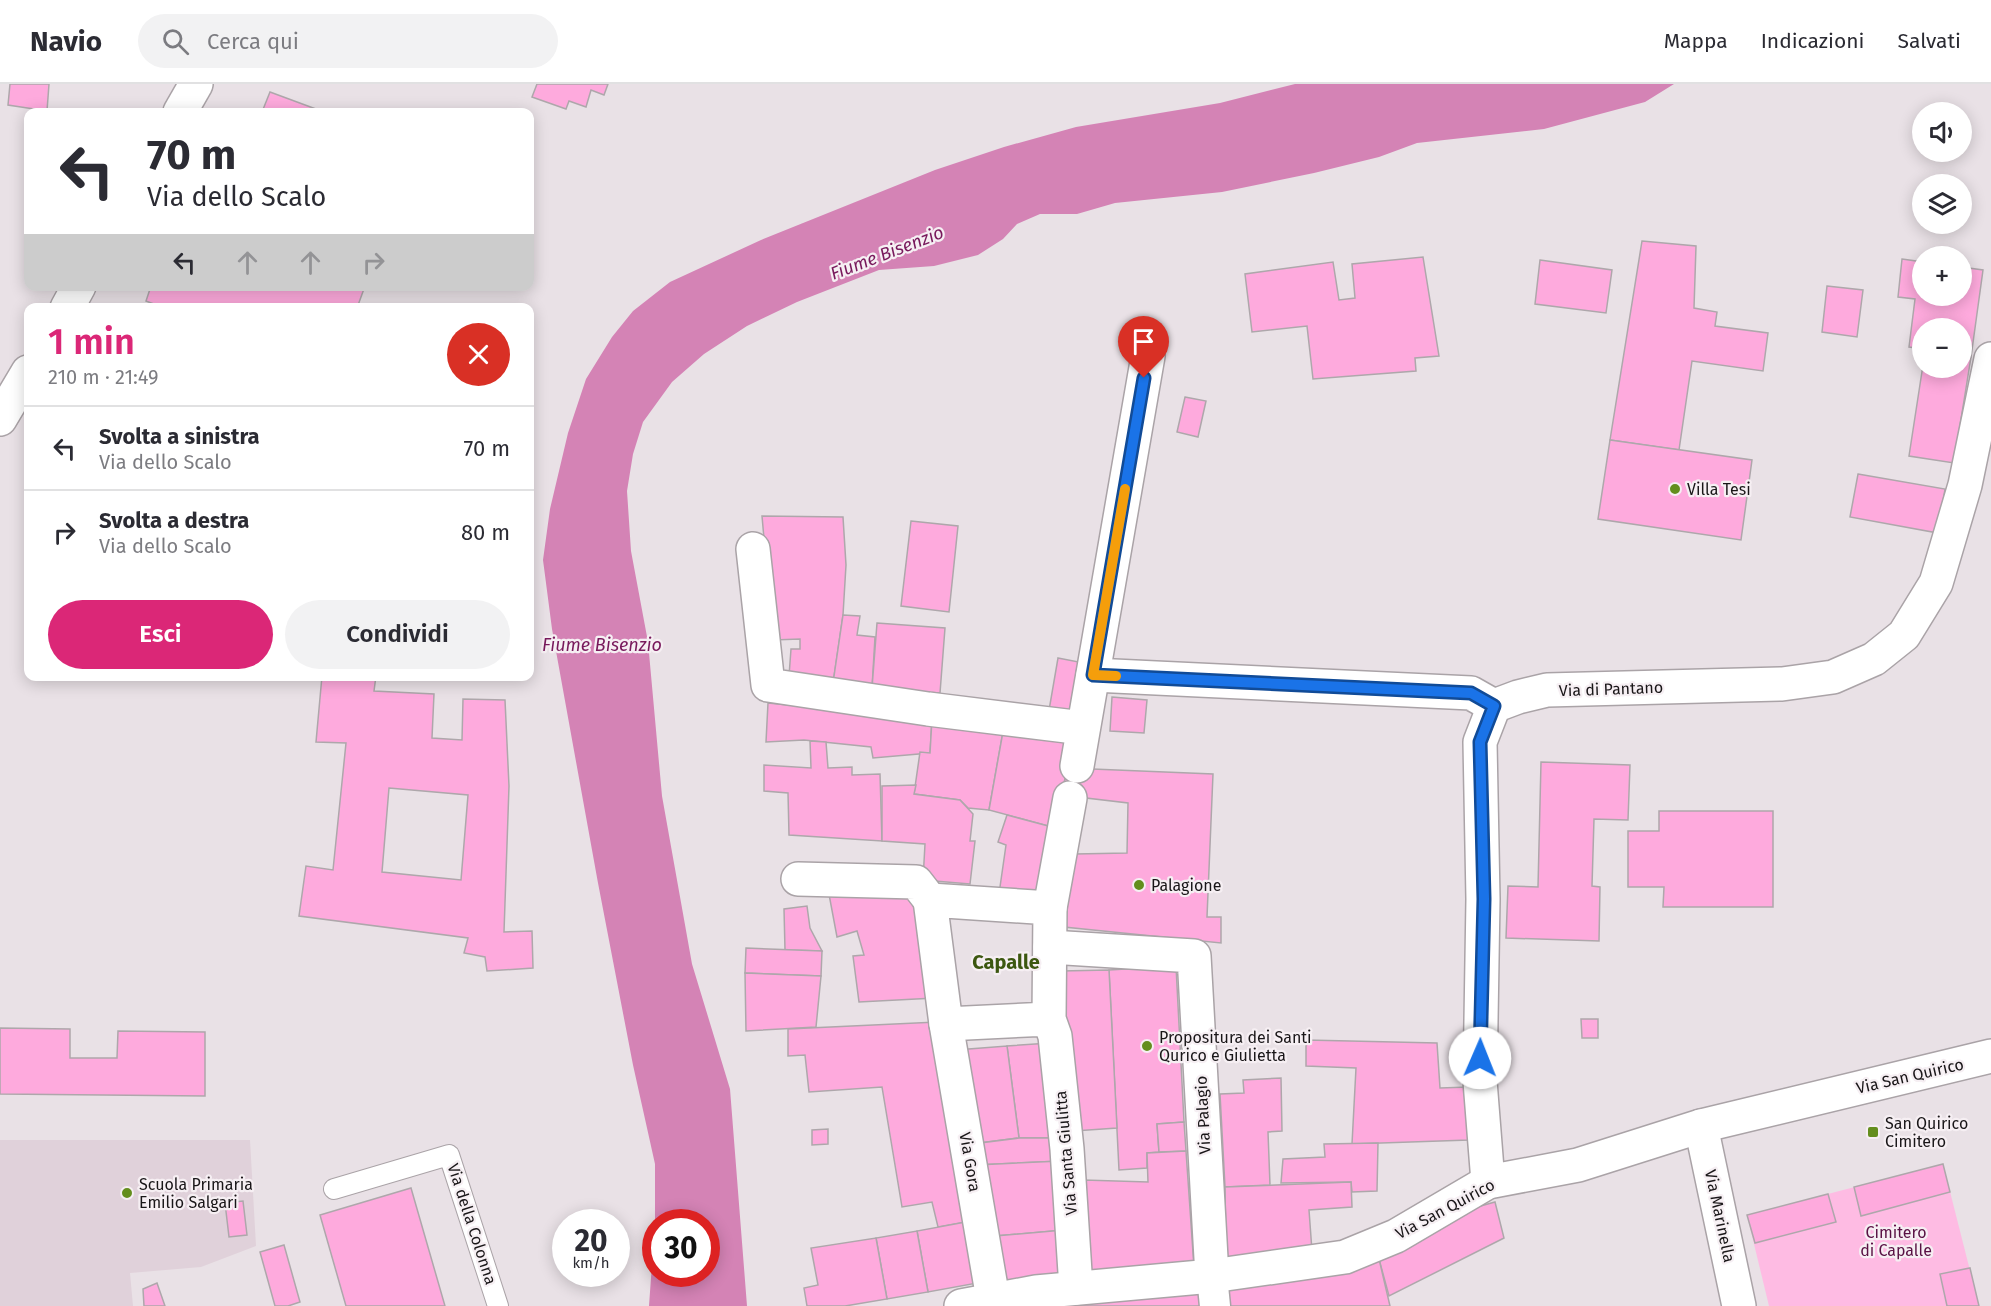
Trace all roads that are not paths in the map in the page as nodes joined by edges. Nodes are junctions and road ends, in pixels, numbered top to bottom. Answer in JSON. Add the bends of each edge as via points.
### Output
{"nodes":[{"id":1,"x":196,"y":84,"type":"edge"},
{"id":2,"x":182,"y":108,"type":"edge"},
{"id":3,"x":1148,"y":356,"type":"dead end"},
{"id":4,"x":1991,"y":359,"type":"edge"},
{"id":5,"x":24,"y":379,"type":"edge"},
{"id":6,"x":0,"y":419,"type":"edge"},
{"id":7,"x":753,"y":549,"type":"dead end"},
{"id":8,"x":1093,"y":675,"type":"junction"},
{"id":9,"x":1494,"y":706,"type":"junction"},
{"id":10,"x":1083,"y":728,"type":"junction"},
{"id":11,"x":1077,"y":766,"type":"dead end"},
{"id":12,"x":1070,"y":798,"type":"dead end"},
{"id":13,"x":798,"y":879,"type":"dead end"},
{"id":14,"x":930,"y":900,"type":"junction"},
{"id":15,"x":1050,"y":908,"type":"junction"},
{"id":16,"x":1050,"y":947,"type":"junction"},
{"id":17,"x":1049,"y":1019,"type":"junction"},
{"id":18,"x":946,"y":1024,"type":"junction"},
{"id":19,"x":1991,"y":1056,"type":"edge"},
{"id":20,"x":1701,"y":1126,"type":"junction"},
{"id":21,"x":1488,"y":1182,"type":"junction"},
{"id":22,"x":334,"y":1189,"type":"dead end"},
{"id":23,"x":1076,"y":1288,"type":"junction"},
{"id":24,"x":1214,"y":1291,"type":"edge"},
{"id":25,"x":993,"y":1299,"type":"junction"},
{"id":26,"x":1037,"y":1299,"type":"edge"},
{"id":27,"x":498,"y":1306,"type":"edge"},
{"id":28,"x":962,"y":1306,"type":"edge"},
{"id":29,"x":1739,"y":1306,"type":"edge"}],
"edges":[{"from":1,"to":2,"type":"street"},
{"from":3,"to":8,"type":"street"},
{"from":4,"to":9,"type":"street","name":"Via di Pantano","via":[[1965,485],[1936,583],[1904,635],[1874,659],[1833,677],[1782,684],[1547,690]]},
{"from":5,"to":6,"type":"street"},
{"from":7,"to":10,"type":"street","via":[[768,685]]},
{"from":8,"to":9,"type":"street","via":[[1471,693]]},
{"from":8,"to":10,"type":"street"},
{"from":9,"to":21,"type":"street","via":[[1480,742],[1484,899],[1480,1081]]},
{"from":10,"to":11,"type":"street"},
{"from":12,"to":15,"type":"street","name":"Via Santa Giulitta"},
{"from":13,"to":14,"type":"street","via":[[916,882]]},
{"from":14,"to":15,"type":"street"},
{"from":14,"to":18,"type":"street","name":"Via Gora"},
{"from":15,"to":16,"type":"street","name":"Via Santa Giulitta"},
{"from":16,"to":17,"type":"street","name":"Via Santa Giulitta"},
{"from":16,"to":24,"type":"street","name":"Via Palagio","via":[[1194,956]]},
{"from":17,"to":18,"type":"street"},
{"from":17,"to":23,"type":"street","name":"Via Santa Giulitta","via":[[1055,1036],[1067,1149]]},
{"from":18,"to":25,"type":"street","name":"Via Gora"},
{"from":19,"to":20,"type":"street","name":"Via San Quirico"},
{"from":20,"to":21,"type":"street","name":"Via San Quirico","via":[[1578,1165]]},
{"from":20,"to":29,"type":"street","name":"Via Marinella"},
{"from":21,"to":24,"type":"street","name":"Via San Quirico","via":[[1396,1236],[1345,1257]]},
{"from":22,"to":27,"type":"lane","name":"Via della Colonna","via":[[449,1155]]},
{"from":23,"to":24,"type":"street","name":"Via San Quirico"},
{"from":23,"to":26,"type":"street","name":"Via San Quirico"},
{"from":25,"to":26,"type":"street","name":"Via San Quirico"},
{"from":25,"to":28,"type":"street","name":"Via San Quirico"}]}
